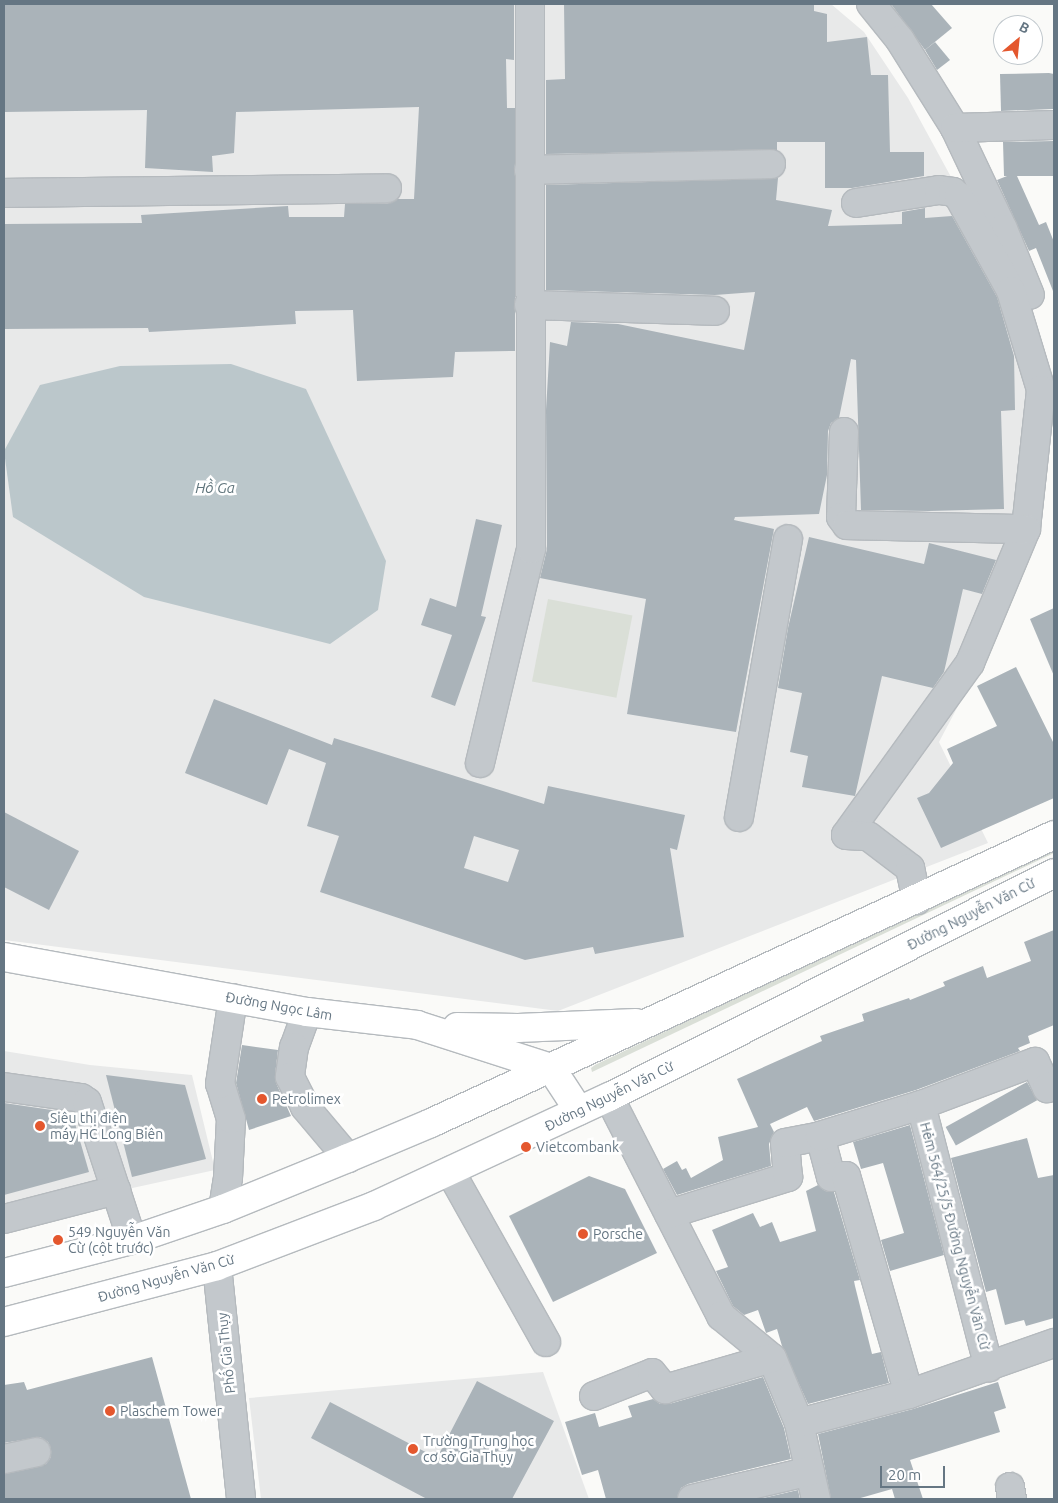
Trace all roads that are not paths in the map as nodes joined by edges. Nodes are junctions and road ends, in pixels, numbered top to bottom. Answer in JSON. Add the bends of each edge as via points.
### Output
{"nodes":[{"id":1,"x":530,"y":4,"type":"edge"},
{"id":2,"x":871,"y":4,"type":"edge"},
{"id":3,"x":1054,"y":125,"type":"edge"},
{"id":4,"x":954,"y":128,"type":"junction"},
{"id":5,"x":771,"y":164,"type":"dead end"},
{"id":6,"x":529,"y":170,"type":"junction"},
{"id":7,"x":386,"y":188,"type":"dead end"},
{"id":8,"x":4,"y":192,"type":"edge"},
{"id":9,"x":856,"y":203,"type":"dead end"},
{"id":10,"x":529,"y":305,"type":"junction"},
{"id":11,"x":715,"y":311,"type":"dead end"},
{"id":12,"x":1040,"y":342,"type":"dead end"},
{"id":13,"x":844,"y":432,"type":"dead end"},
{"id":14,"x":1026,"y":529,"type":"junction"},
{"id":15,"x":788,"y":540,"type":"dead end"},
{"id":16,"x":480,"y":763,"type":"dead end"},
{"id":17,"x":740,"y":817,"type":"dead end"},
{"id":18,"x":1054,"y":835,"type":"edge"},
{"id":19,"x":1054,"y":873,"type":"edge"},
{"id":20,"x":917,"y":900,"type":"junction"},
{"id":21,"x":4,"y":956,"type":"edge"},
{"id":22,"x":233,"y":998,"type":"junction"},
{"id":23,"x":307,"y":1012,"type":"junction"},
{"id":24,"x":648,"y":1023,"type":"junction"},
{"id":25,"x":417,"y":1025,"type":"junction"},
{"id":26,"x":551,"y":1068,"type":"junction"},
{"id":27,"x":1054,"y":1085,"type":"edge"},
{"id":28,"x":4,"y":1087,"type":"edge"},
{"id":29,"x":609,"y":1097,"type":"junction"},
{"id":30,"x":921,"y":1106,"type":"junction"},
{"id":31,"x":579,"y":1111,"type":"junction"},
{"id":32,"x":820,"y":1136,"type":"junction"},
{"id":33,"x":348,"y":1158,"type":"junction"},
{"id":34,"x":450,"y":1171,"type":"junction"},
{"id":35,"x":116,"y":1190,"type":"junction"},
{"id":36,"x":223,"y":1209,"type":"junction"},
{"id":37,"x":669,"y":1214,"type":"junction"},
{"id":38,"x":4,"y":1219,"type":"edge"},
{"id":39,"x":132,"y":1240,"type":"junction"},
{"id":40,"x":217,"y":1266,"type":"junction"},
{"id":41,"x":4,"y":1273,"type":"edge"},
{"id":42,"x":4,"y":1322,"type":"edge"},
{"id":43,"x":546,"y":1342,"type":"dead end"},
{"id":44,"x":1054,"y":1343,"type":"edge"},
{"id":45,"x":772,"y":1358,"type":"junction"},
{"id":46,"x":989,"y":1367,"type":"junction"},
{"id":47,"x":909,"y":1394,"type":"junction"},
{"id":48,"x":594,"y":1396,"type":"dead end"},
{"id":49,"x":799,"y":1423,"type":"junction"},
{"id":50,"x":36,"y":1452,"type":"dead end"},
{"id":51,"x":4,"y":1459,"type":"edge"},
{"id":52,"x":810,"y":1472,"type":"junction"},
{"id":53,"x":241,"y":1499,"type":"edge"},
{"id":54,"x":692,"y":1499,"type":"edge"},
{"id":55,"x":816,"y":1499,"type":"edge"}],
"edges":[{"from":1,"to":6,"type":"street"},
{"from":2,"to":4,"type":"street","via":[[900,40]]},
{"from":3,"to":4,"type":"street"},
{"from":4,"to":12,"type":"street","via":[[1003,229],[1035,306]]},
{"from":5,"to":6,"type":"street"},
{"from":6,"to":10,"type":"street"},
{"from":7,"to":8,"type":"street"},
{"from":9,"to":14,"type":"street","via":[[939,190],[953,192],[965,204],[1010,291],[1041,390]]},
{"from":10,"to":11,"type":"street"},
{"from":10,"to":16,"type":"street","via":[[532,549]]},
{"from":13,"to":14,"type":"street","via":[[841,517],[847,525]]},
{"from":14,"to":20,"type":"street","via":[[970,664],[846,835],[868,836],[910,868]]},
{"from":15,"to":17,"type":"street"},
{"from":18,"to":20,"type":"main road"},
{"from":19,"to":29,"type":"main road","name":"Đường Nguyễn Văn Cừ"},
{"from":20,"to":24,"type":"main road"},
{"from":21,"to":22,"type":"main road","name":"Đường Ngọc Lâm"},
{"from":22,"to":23,"type":"main road","name":"Đường Ngọc Lâm"},
{"from":22,"to":36,"type":"street","via":[[220,1084],[231,1119]]},
{"from":23,"to":25,"type":"main road","name":"Đường Ngọc Lâm"},
{"from":23,"to":33,"type":"street","via":[[294,1047],[290,1078],[305,1107]]},
{"from":24,"to":25,"type":"main road","via":[[501,1028]]},
{"from":24,"to":26,"type":"main road"},
{"from":25,"to":26,"type":"main road","name":"Đường Ngọc Lâm"},
{"from":26,"to":31,"type":"main road"},
{"from":26,"to":33,"type":"main road"},
{"from":27,"to":30,"type":"street","via":[[1047,1088],[1035,1062]]},
{"from":28,"to":35,"type":"street","via":[[81,1098],[87,1102]]},
{"from":29,"to":31,"type":"main road","name":"Đường Nguyễn Văn Cừ"},
{"from":29,"to":37,"type":"street"},
{"from":30,"to":32,"type":"street"},
{"from":30,"to":46,"type":"street","name":"Hẻm 564/25/5 Đường Nguyễn Văn Cừ"},
{"from":31,"to":34,"type":"main road","name":"Đường Nguyễn Văn Cừ"},
{"from":32,"to":37,"type":"street","via":[[785,1143],[788,1177]]},
{"from":32,"to":47,"type":"street","via":[[830,1177],[846,1176]]},
{"from":33,"to":36,"type":"main road"},
{"from":34,"to":40,"type":"main road","name":"Đường Nguyễn Văn Cừ","via":[[374,1206]]},
{"from":34,"to":43,"type":"street"},
{"from":35,"to":38,"type":"street"},
{"from":35,"to":39,"type":"street"},
{"from":36,"to":39,"type":"main road"},
{"from":37,"to":45,"type":"street","via":[[721,1316]]},
{"from":39,"to":41,"type":"main road"},
{"from":40,"to":42,"type":"main road","name":"Đường Nguyễn Văn Cừ"},
{"from":40,"to":53,"type":"street","name":"Phố Gia Thụy"},
{"from":44,"to":46,"type":"street"},
{"from":45,"to":48,"type":"street","via":[[665,1389],[652,1373]]},
{"from":45,"to":49,"type":"street"},
{"from":46,"to":47,"type":"street"},
{"from":47,"to":49,"type":"street"},
{"from":49,"to":52,"type":"street"},
{"from":50,"to":51,"type":"street"},
{"from":52,"to":54,"type":"street"},
{"from":52,"to":55,"type":"street"}]}
